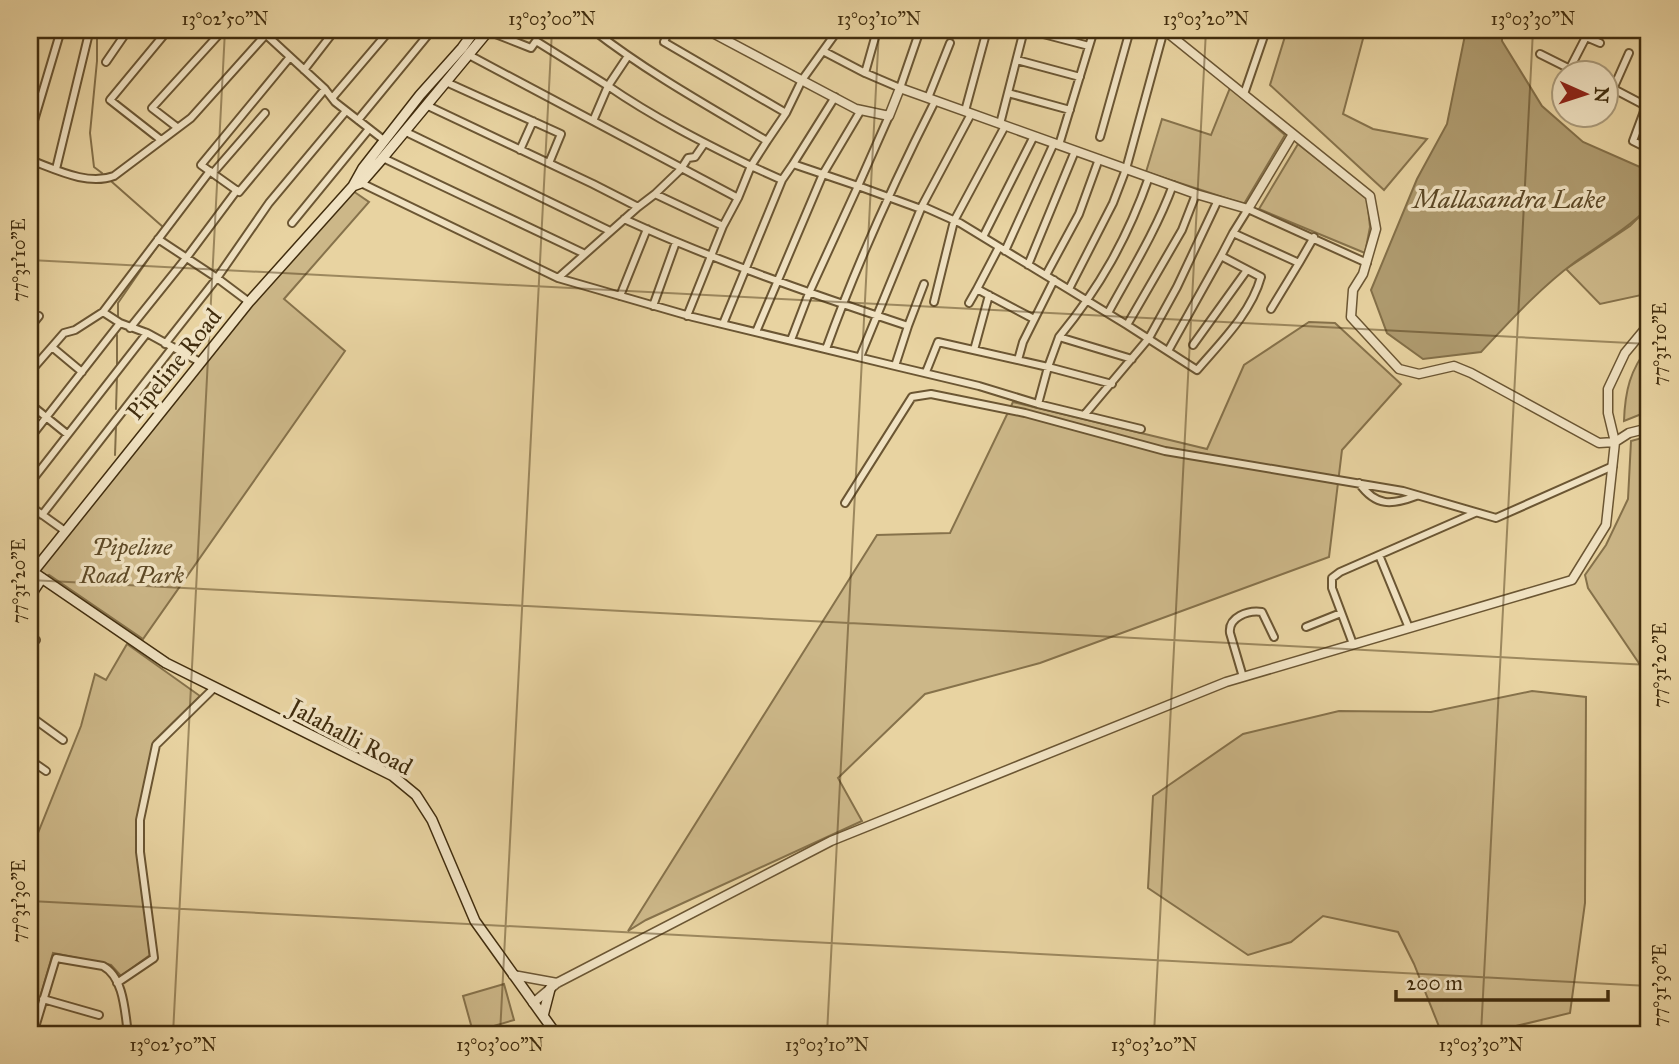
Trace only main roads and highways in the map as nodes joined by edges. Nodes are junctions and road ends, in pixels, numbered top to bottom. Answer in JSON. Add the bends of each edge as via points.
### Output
{"nodes":[{"id":1,"x":480,"y":31,"type":"edge"},
{"id":2,"x":356,"y":182,"type":"junction"},
{"id":3,"x":31,"y":571,"type":"edge"},
{"id":4,"x":42,"y":579,"type":"junction"},
{"id":5,"x":32,"y":590,"type":"edge"},
{"id":6,"x":30,"y":601,"type":"edge"},
{"id":7,"x":554,"y":986,"type":"road end"},
{"id":8,"x":543,"y":1016,"type":"junction"},
{"id":9,"x":556,"y":1034,"type":"edge"}],
"edges":[{"from":1,"to":2,"type":"main road","name":"Pipeline Road","via":[[420,95]]},
{"from":1,"to":2,"type":"main road","name":"Pipeline Road","via":[[469,55],[383,158]]},
{"from":2,"to":3,"type":"main road","name":"Pipeline Road","via":[[249,302]]},
{"from":3,"to":4,"type":"main road","name":"Jalahalli Road"},
{"from":4,"to":5,"type":"main road"},
{"from":4,"to":8,"type":"main road","name":"Jalahalli Road","via":[[166,663],[393,776],[416,795],[432,820],[475,921]]},
{"from":5,"to":6,"type":"main road"},
{"from":7,"to":8,"type":"main road"},
{"from":8,"to":9,"type":"main road","name":"Jalahalli Road"}]}
